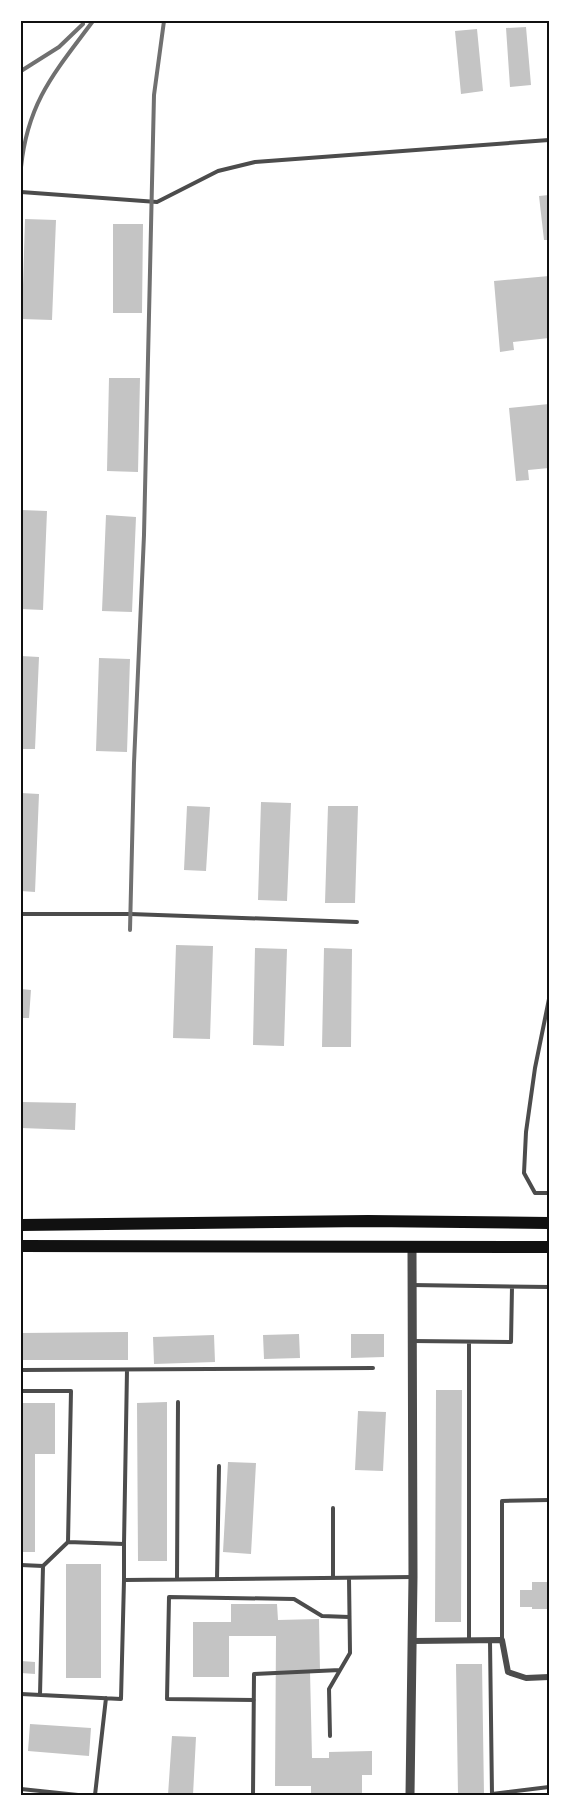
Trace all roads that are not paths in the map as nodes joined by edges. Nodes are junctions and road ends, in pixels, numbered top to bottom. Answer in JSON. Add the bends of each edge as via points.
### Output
{"nodes":[{"id":1,"x":549,"y":140,"type":"edge"},
{"id":2,"x":21,"y":192,"type":"edge"},
{"id":3,"x":21,"y":914,"type":"edge"},
{"id":4,"x":357,"y":922,"type":"dead end"},
{"id":5,"x":549,"y":999,"type":"edge"},
{"id":6,"x":549,"y":1193,"type":"edge"},
{"id":7,"x":549,"y":1223,"type":"edge"},
{"id":8,"x":21,"y":1225,"type":"edge"},
{"id":9,"x":21,"y":1246,"type":"edge"},
{"id":10,"x":549,"y":1247,"type":"edge"},
{"id":11,"x":412,"y":1248,"type":"junction"},
{"id":12,"x":411,"y":1285,"type":"junction"},
{"id":13,"x":512,"y":1287,"type":"junction"},
{"id":14,"x":549,"y":1287,"type":"edge"},
{"id":15,"x":411,"y":1341,"type":"junction"},
{"id":16,"x":469,"y":1342,"type":"junction"},
{"id":17,"x":374,"y":1368,"type":"dead end"},
{"id":18,"x":21,"y":1370,"type":"edge"},
{"id":19,"x":127,"y":1370,"type":"junction"},
{"id":20,"x":21,"y":1390,"type":"edge"},
{"id":21,"x":178,"y":1402,"type":"dead end"},
{"id":22,"x":219,"y":1466,"type":"dead end"},
{"id":23,"x":549,"y":1500,"type":"edge"},
{"id":24,"x":333,"y":1508,"type":"dead end"},
{"id":25,"x":68,"y":1542,"type":"junction"},
{"id":26,"x":124,"y":1544,"type":"junction"},
{"id":27,"x":21,"y":1565,"type":"edge"},
{"id":28,"x":43,"y":1566,"type":"junction"},
{"id":29,"x":413,"y":1577,"type":"junction"},
{"id":30,"x":333,"y":1578,"type":"junction"},
{"id":31,"x":349,"y":1578,"type":"junction"},
{"id":32,"x":177,"y":1579,"type":"junction"},
{"id":33,"x":217,"y":1579,"type":"junction"},
{"id":34,"x":124,"y":1580,"type":"junction"},
{"id":35,"x":349,"y":1617,"type":"junction"},
{"id":36,"x":502,"y":1640,"type":"junction"},
{"id":37,"x":412,"y":1641,"type":"junction"},
{"id":38,"x":469,"y":1641,"type":"junction"},
{"id":39,"x":490,"y":1641,"type":"junction"},
{"id":40,"x":340,"y":1670,"type":"junction"},
{"id":41,"x":549,"y":1677,"type":"edge"},
{"id":42,"x":21,"y":1694,"type":"edge"},
{"id":43,"x":40,"y":1695,"type":"junction"},
{"id":44,"x":106,"y":1698,"type":"junction"},
{"id":45,"x":254,"y":1700,"type":"junction"},
{"id":46,"x":330,"y":1736,"type":"dead end"},
{"id":47,"x":549,"y":1787,"type":"edge"},
{"id":48,"x":21,"y":1790,"type":"edge"},
{"id":49,"x":492,"y":1794,"type":"edge"},
{"id":50,"x":78,"y":1795,"type":"edge"},
{"id":51,"x":95,"y":1795,"type":"edge"},
{"id":52,"x":253,"y":1795,"type":"edge"},
{"id":53,"x":410,"y":1795,"type":"edge"}],
"edges":[{"from":1,"to":2,"type":"lane","via":[[255,162],[218,171],[157,202]]},
{"from":3,"to":4,"type":"lane"},
{"from":5,"to":6,"type":"lane","via":[[532,1089],[524,1173],[536,1192]]},
{"from":7,"to":8,"type":"main road"},
{"from":9,"to":11,"type":"main road"},
{"from":10,"to":11,"type":"main road"},
{"from":11,"to":12,"type":"street"},
{"from":12,"to":13,"type":"lane"},
{"from":12,"to":15,"type":"street"},
{"from":13,"to":14,"type":"lane"},
{"from":13,"to":16,"type":"lane","via":[[511,1342]]},
{"from":15,"to":16,"type":"lane"},
{"from":15,"to":29,"type":"street"},
{"from":16,"to":38,"type":"lane"},
{"from":17,"to":19,"type":"lane"},
{"from":18,"to":19,"type":"lane"},
{"from":19,"to":26,"type":"lane"},
{"from":20,"to":25,"type":"lane","via":[[71,1391]]},
{"from":21,"to":32,"type":"lane"},
{"from":22,"to":33,"type":"lane"},
{"from":23,"to":36,"type":"lane","via":[[502,1501]]},
{"from":24,"to":30,"type":"lane"},
{"from":25,"to":26,"type":"lane"},
{"from":25,"to":28,"type":"lane"},
{"from":26,"to":34,"type":"lane"},
{"from":27,"to":28,"type":"lane"},
{"from":28,"to":43,"type":"lane"},
{"from":29,"to":31,"type":"lane"},
{"from":29,"to":37,"type":"street"},
{"from":30,"to":31,"type":"lane"},
{"from":30,"to":33,"type":"lane"},
{"from":31,"to":35,"type":"lane"},
{"from":32,"to":33,"type":"lane"},
{"from":32,"to":34,"type":"lane"},
{"from":34,"to":44,"type":"lane","via":[[121,1699]]},
{"from":35,"to":40,"type":"lane","via":[[350,1653]]},
{"from":35,"to":45,"type":"lane","via":[[322,1616],[294,1599],[169,1597],[167,1699]]},
{"from":36,"to":39,"type":"street"},
{"from":36,"to":41,"type":"street","via":[[508,1672]]},
{"from":37,"to":38,"type":"street"},
{"from":37,"to":53,"type":"street"},
{"from":38,"to":39,"type":"street"},
{"from":39,"to":49,"type":"lane"},
{"from":40,"to":45,"type":"lane","via":[[254,1674]]},
{"from":40,"to":46,"type":"lane","via":[[330,1689]]},
{"from":42,"to":43,"type":"lane"},
{"from":43,"to":44,"type":"lane"},
{"from":44,"to":51,"type":"lane"},
{"from":45,"to":52,"type":"lane"},
{"from":47,"to":49,"type":"lane"},
{"from":48,"to":50,"type":"lane"}]}
